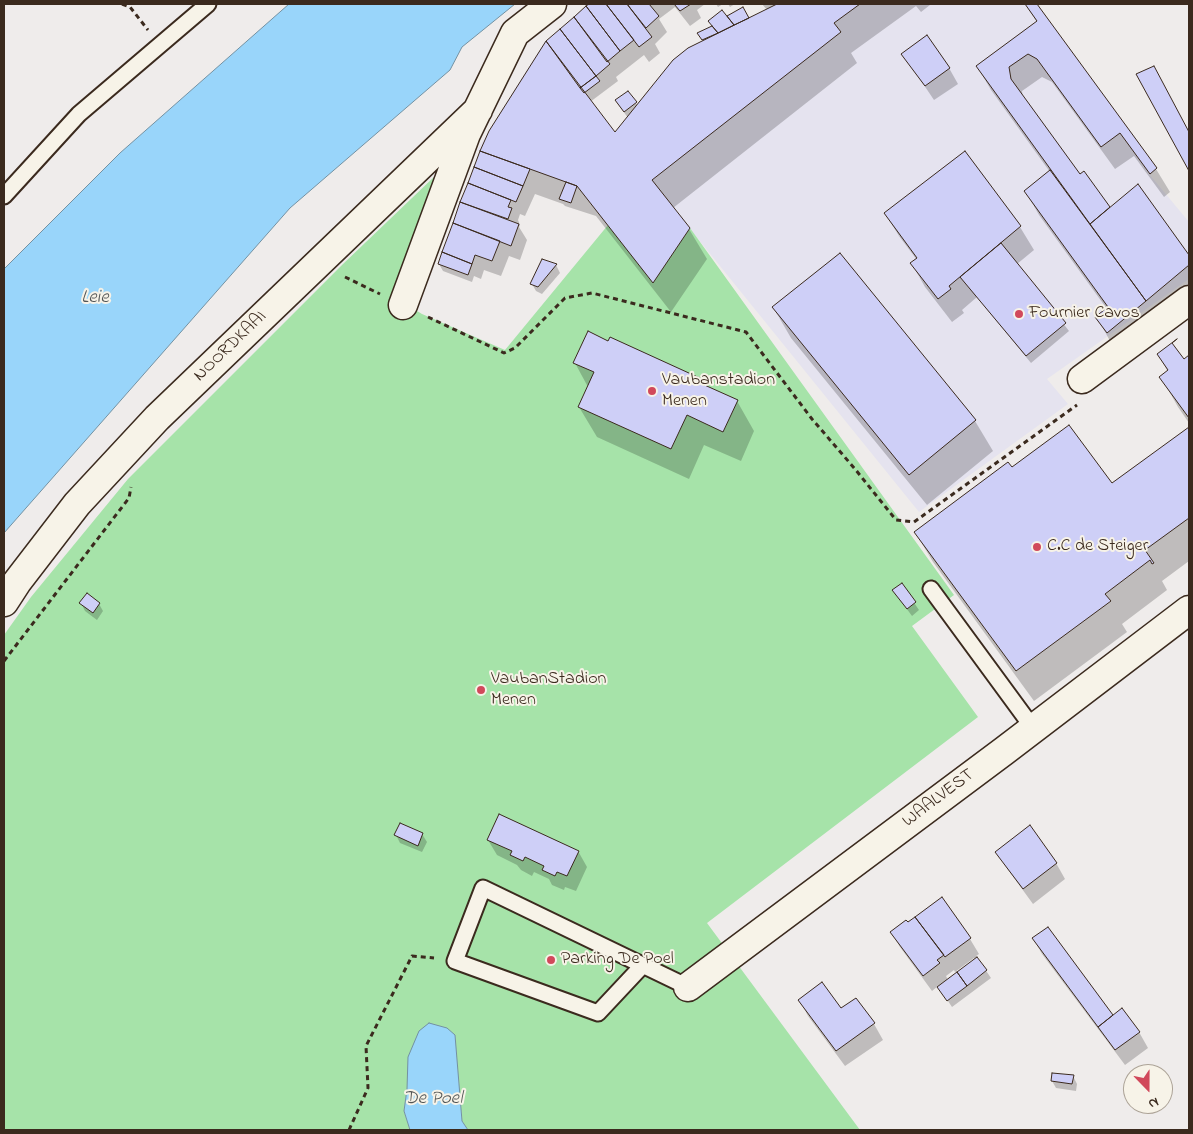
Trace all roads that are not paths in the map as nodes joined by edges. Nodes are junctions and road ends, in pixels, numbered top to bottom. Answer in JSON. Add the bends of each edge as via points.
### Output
{"nodes":[{"id":1,"x":208,"y":4,"type":"edge"},
{"id":2,"x":552,"y":4,"type":"edge"},
{"id":3,"x":478,"y":110,"type":"junction"},
{"id":4,"x":4,"y":196,"type":"edge"},
{"id":5,"x":1189,"y":300,"type":"edge"},
{"id":6,"x":403,"y":305,"type":"road end"},
{"id":7,"x":1082,"y":380,"type":"road end"},
{"id":8,"x":932,"y":589,"type":"dead end"},
{"id":9,"x":4,"y":602,"type":"edge"},
{"id":10,"x":1189,"y":610,"type":"edge"},
{"id":11,"x":1033,"y":728,"type":"junction"},
{"id":12,"x":643,"y":965,"type":"junction"},
{"id":13,"x":688,"y":987,"type":"joint"}],
"edges":[{"from":1,"to":4,"type":"lane","via":[[79,114]]},
{"from":2,"to":3,"type":"street","name":"NOORDKAAI","via":[[516,33]]},
{"from":3,"to":6,"type":"street","name":"NOORDKAAI","via":[[466,134]]},
{"from":3,"to":9,"type":"street","name":"NOORDKAAI","via":[[141,434],[77,504]]},
{"from":5,"to":7,"type":"street"},
{"from":8,"to":11,"type":"lane"},
{"from":10,"to":11,"type":"street","name":"WAALVEST"},
{"from":11,"to":13,"type":"street","name":"WAALVEST"},
{"from":12,"to":12,"type":"lane","via":[[483,888],[454,962],[598,1013]]},
{"from":12,"to":13,"type":"lane"}]}
